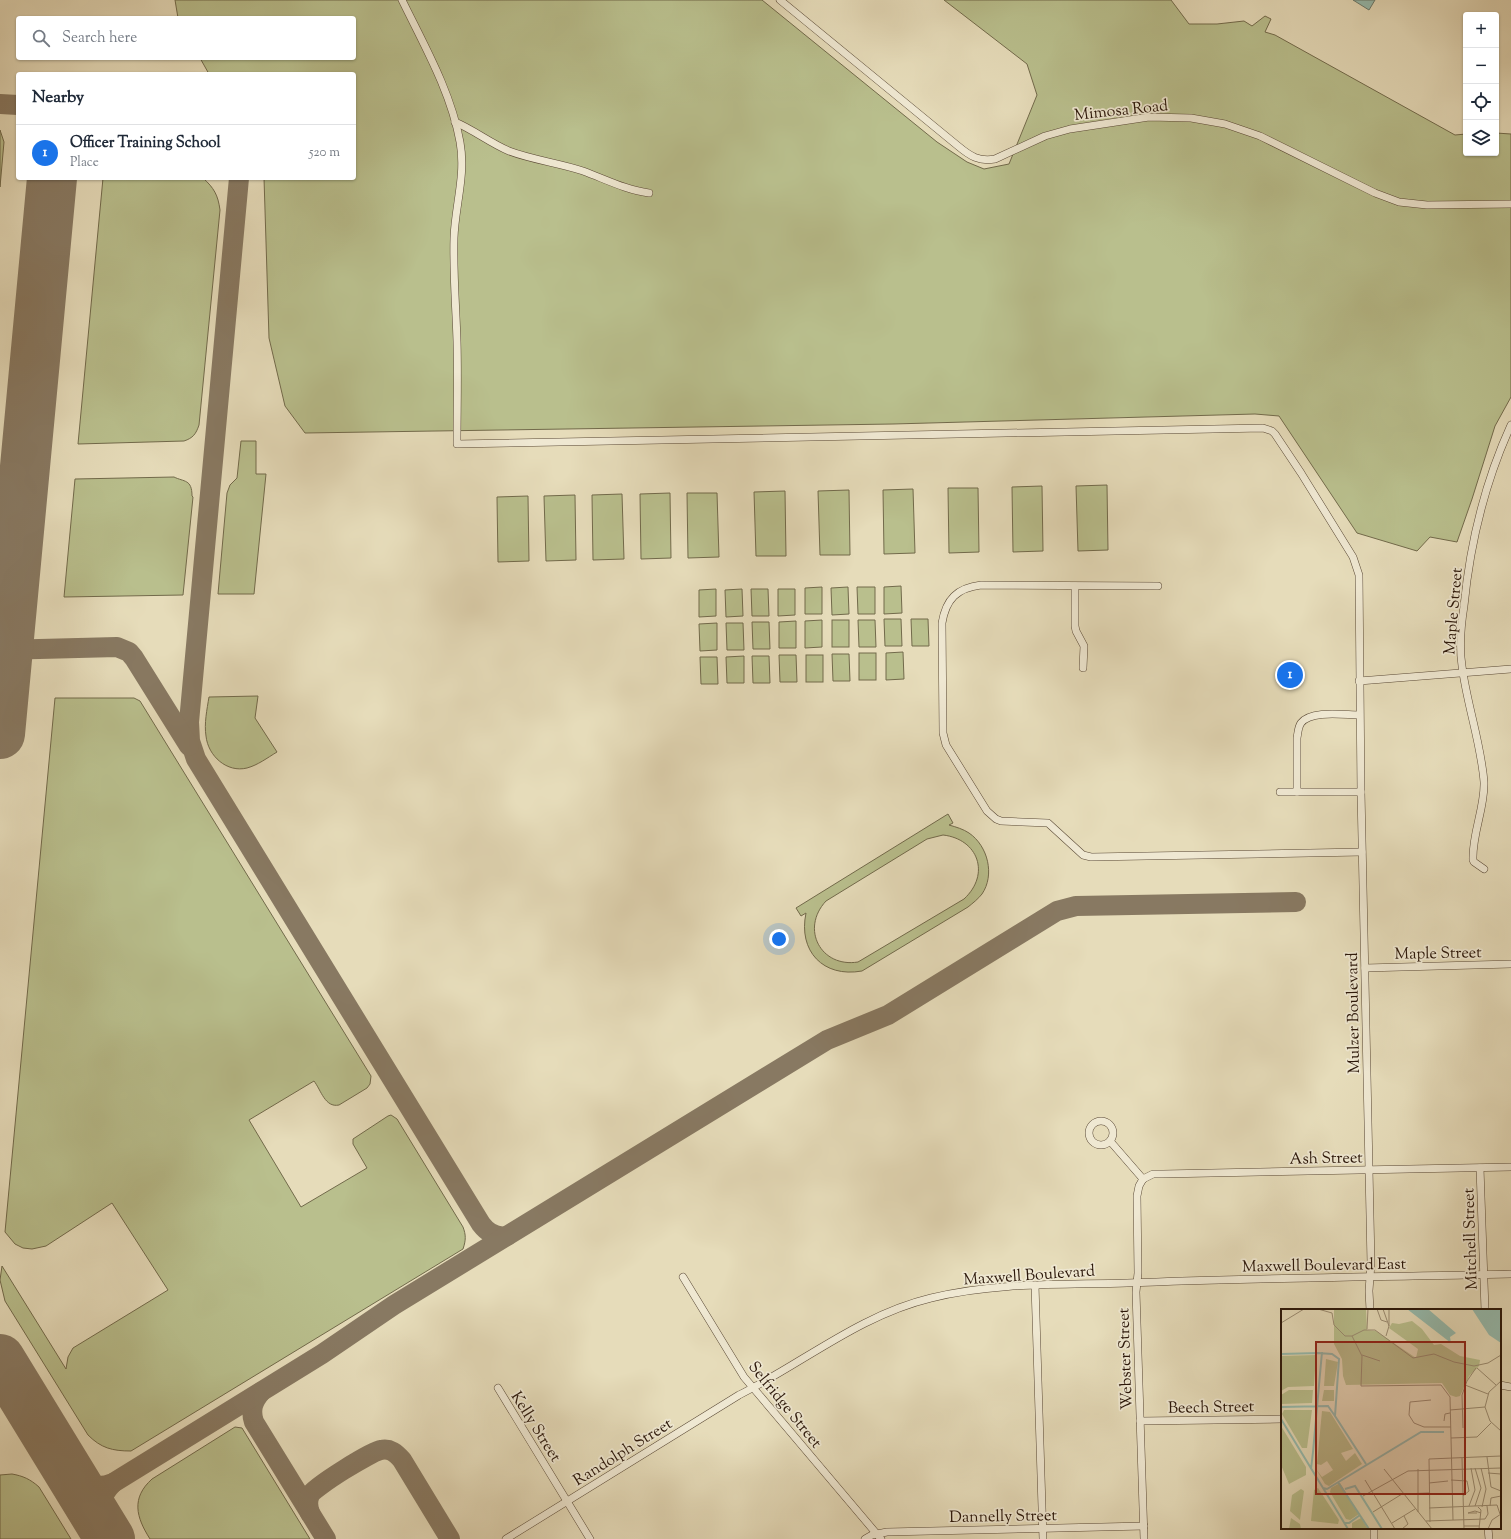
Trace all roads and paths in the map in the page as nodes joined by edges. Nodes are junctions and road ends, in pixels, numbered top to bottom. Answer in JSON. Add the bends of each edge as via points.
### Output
{"nodes":[{"id":1,"x":402,"y":0,"type":"edge"},
{"id":2,"x":780,"y":0,"type":"edge"},
{"id":3,"x":455,"y":122,"type":"junction"},
{"id":4,"x":649,"y":193,"type":"dead end"},
{"id":5,"x":1511,"y":204,"type":"edge"},
{"id":6,"x":1510,"y":429,"type":"edge"},
{"id":7,"x":1075,"y":586,"type":"junction"},
{"id":8,"x":1158,"y":586,"type":"dead end"},
{"id":9,"x":1083,"y":668,"type":"dead end"},
{"id":10,"x":1511,"y":669,"type":"edge"},
{"id":11,"x":1463,"y":672,"type":"junction"},
{"id":12,"x":1359,"y":681,"type":"junction"},
{"id":13,"x":1359,"y":715,"type":"junction"},
{"id":14,"x":1280,"y":792,"type":"dead end"},
{"id":15,"x":1297,"y":792,"type":"junction"},
{"id":16,"x":1360,"y":792,"type":"junction"},
{"id":17,"x":1362,"y":852,"type":"junction"},
{"id":18,"x":1484,"y":869,"type":"dead end"},
{"id":19,"x":1511,"y":964,"type":"edge"},
{"id":20,"x":1365,"y":968,"type":"junction"},
{"id":21,"x":1110,"y":1141,"type":"dead end"},
{"id":22,"x":1511,"y":1167,"type":"edge"},
{"id":23,"x":1480,"y":1168,"type":"junction"},
{"id":24,"x":1369,"y":1170,"type":"junction"},
{"id":25,"x":1143,"y":1179,"type":"junction"},
{"id":26,"x":1511,"y":1274,"type":"edge"},
{"id":27,"x":1484,"y":1275,"type":"junction"},
{"id":28,"x":683,"y":1277,"type":"dead end"},
{"id":29,"x":1370,"y":1277,"type":"junction"},
{"id":30,"x":1137,"y":1282,"type":"junction"},
{"id":31,"x":1035,"y":1285,"type":"junction"},
{"id":32,"x":1370,"y":1309,"type":"edge"},
{"id":33,"x":1485,"y":1309,"type":"edge"},
{"id":34,"x":1501,"y":1385,"type":"edge"},
{"id":35,"x":1511,"y":1387,"type":"edge"},
{"id":36,"x":498,"y":1388,"type":"dead end"},
{"id":37,"x":753,"y":1388,"type":"junction"},
{"id":38,"x":1281,"y":1419,"type":"edge"},
{"id":39,"x":1140,"y":1421,"type":"junction"},
{"id":40,"x":567,"y":1501,"type":"junction"},
{"id":41,"x":1144,"y":1526,"type":"junction"},
{"id":42,"x":1043,"y":1528,"type":"junction"},
{"id":43,"x":1488,"y":1529,"type":"edge"},
{"id":44,"x":879,"y":1537,"type":"edge"},
{"id":45,"x":506,"y":1539,"type":"edge"},
{"id":46,"x":590,"y":1539,"type":"edge"},
{"id":47,"x":865,"y":1539,"type":"edge"},
{"id":48,"x":1043,"y":1539,"type":"edge"},
{"id":49,"x":1144,"y":1539,"type":"edge"},
{"id":50,"x":1489,"y":1539,"type":"edge"}],
"edges":[{"from":1,"to":3,"type":"street","via":[[444,90]]},
{"from":2,"to":5,"type":"street","name":"Mimosa Road","via":[[977,159],[995,159],[1045,136],[1070,129],[1169,116],[1225,124],[1260,136],[1375,193],[1399,202],[1427,205]]},
{"from":3,"to":4,"type":"street","via":[[510,151],[581,170],[636,191]]},
{"from":3,"to":12,"type":"street","name":"Mulzer Boulevard","via":[[462,163],[454,233],[457,444],[1268,429],[1275,434],[1299,470],[1356,564],[1359,583]]},
{"from":6,"to":11,"type":"street","name":"Maple Street","via":[[1488,488],[1471,553],[1462,630]]},
{"from":7,"to":8,"type":"street"},
{"from":7,"to":9,"type":"street","via":[[1075,626],[1084,646]]},
{"from":7,"to":17,"type":"street","via":[[972,586],[957,593],[950,600],[944,614],[944,739],[992,816],[1007,822],[1048,823],[1083,855],[1091,857]]},
{"from":10,"to":11,"type":"street"},
{"from":11,"to":12,"type":"street"},
{"from":11,"to":18,"type":"street","name":"Maple Street","via":[[1484,782],[1473,860]]},
{"from":12,"to":13,"type":"street","name":"Mulzer Boulevard"},
{"from":13,"to":15,"type":"street","via":[[1318,715],[1308,717],[1301,723],[1297,738]]},
{"from":13,"to":16,"type":"street","name":"Mulzer Boulevard"},
{"from":14,"to":15,"type":"street"},
{"from":15,"to":16,"type":"street"},
{"from":16,"to":17,"type":"street","name":"Mulzer Boulevard"},
{"from":17,"to":20,"type":"street","name":"Mulzer Boulevard"},
{"from":19,"to":20,"type":"street","name":"Maple Street"},
{"from":20,"to":24,"type":"street","name":"Mulzer Boulevard"},
{"from":21,"to":25,"type":"street"},
{"from":22,"to":23,"type":"street","name":"Ash Street"},
{"from":23,"to":24,"type":"street","name":"Ash Street"},
{"from":23,"to":27,"type":"street","name":"Mitchell Street"},
{"from":24,"to":25,"type":"street","name":"Ash Street","via":[[1153,1174]]},
{"from":24,"to":29,"type":"street","name":"Mulzer Boulevard"},
{"from":25,"to":30,"type":"street","name":"Webster Street","via":[[1137,1196]]},
{"from":26,"to":27,"type":"street","name":"Maxwell Boulevard East"},
{"from":27,"to":29,"type":"street","name":"Maxwell Boulevard East"},
{"from":27,"to":33,"type":"street","name":"Mitchell Street"},
{"from":28,"to":37,"type":"street","name":"Selfridge Street"},
{"from":29,"to":30,"type":"street","name":"Maxwell Boulevard East"},
{"from":29,"to":32,"type":"street","name":"Mulzer Boulevard"},
{"from":30,"to":31,"type":"street","name":"Maxwell Boulevard"},
{"from":30,"to":39,"type":"street","name":"Webster Street"},
{"from":31,"to":37,"type":"street","name":"Maxwell Boulevard","via":[[966,1291],[898,1308],[862,1324]]},
{"from":31,"to":42,"type":"street"},
{"from":34,"to":35,"type":"street"},
{"from":36,"to":40,"type":"street","name":"Kelly Street"},
{"from":37,"to":40,"type":"street","name":"Randolph Street"},
{"from":37,"to":44,"type":"street","name":"Selfridge Street"},
{"from":38,"to":39,"type":"street","name":"Beech Street"},
{"from":39,"to":41,"type":"street","name":"Webster Street"},
{"from":40,"to":45,"type":"street","name":"Randolph Street"},
{"from":40,"to":46,"type":"street","name":"Kelly Street"},
{"from":41,"to":42,"type":"street","name":"Dannelly Street"},
{"from":41,"to":49,"type":"street","name":"Webster Street"},
{"from":42,"to":44,"type":"street","name":"Dannelly Street","via":[[887,1532]]},
{"from":42,"to":48,"type":"street"},
{"from":43,"to":50,"type":"street"},
{"from":44,"to":47,"type":"street","name":"Dannelly Street"}]}
